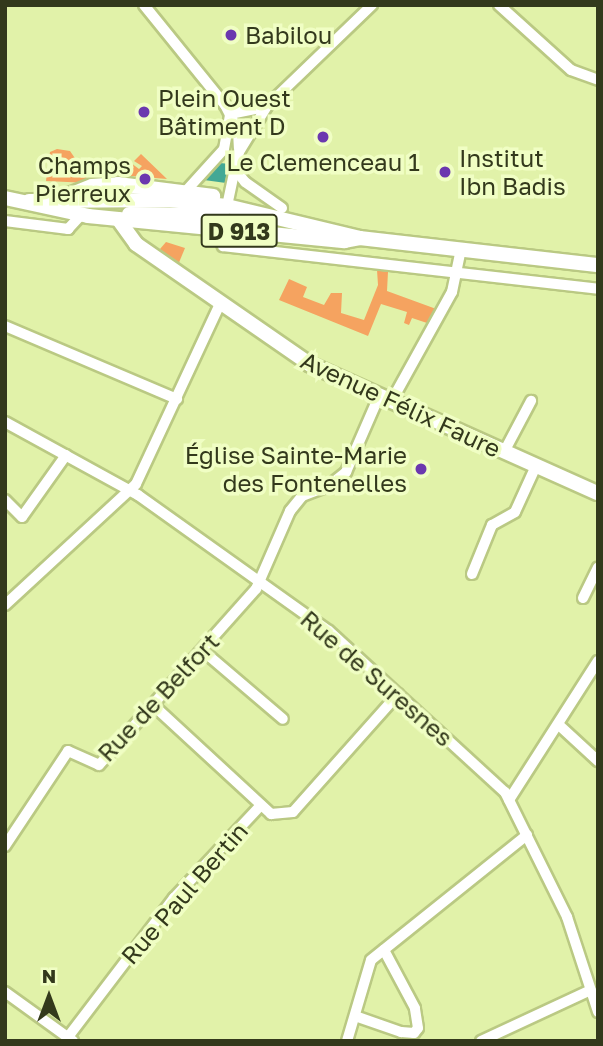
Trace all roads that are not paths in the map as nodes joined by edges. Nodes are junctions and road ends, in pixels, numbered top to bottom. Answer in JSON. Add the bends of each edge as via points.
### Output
{"nodes":[{"id":1,"x":144,"y":5,"type":"edge"},
{"id":2,"x":372,"y":5,"type":"edge"},
{"id":3,"x":499,"y":5,"type":"edge"},
{"id":4,"x":598,"y":80,"type":"edge"},
{"id":5,"x":267,"y":106,"type":"junction"},
{"id":6,"x":230,"y":114,"type":"junction"},
{"id":7,"x":239,"y":152,"type":"junction"},
{"id":8,"x":235,"y":169,"type":"junction"},
{"id":9,"x":118,"y":184,"type":"junction"},
{"id":10,"x":184,"y":191,"type":"junction"},
{"id":11,"x":5,"y":198,"type":"edge"},
{"id":12,"x":60,"y":199,"type":"junction"},
{"id":13,"x":29,"y":201,"type":"junction"},
{"id":14,"x":112,"y":201,"type":"junction"},
{"id":15,"x":228,"y":202,"type":"junction"},
{"id":16,"x":282,"y":208,"type":"junction"},
{"id":17,"x":81,"y":215,"type":"junction"},
{"id":18,"x":118,"y":219,"type":"junction"},
{"id":19,"x":297,"y":220,"type":"junction"},
{"id":20,"x":5,"y":221,"type":"edge"},
{"id":21,"x":215,"y":229,"type":"junction"},
{"id":22,"x":360,"y":237,"type":"junction"},
{"id":23,"x":461,"y":249,"type":"junction"},
{"id":24,"x":598,"y":265,"type":"edge"},
{"id":25,"x":457,"y":272,"type":"junction"},
{"id":26,"x":598,"y":289,"type":"edge"},
{"id":27,"x":220,"y":304,"type":"junction"},
{"id":28,"x":5,"y":326,"type":"edge"},
{"id":29,"x":177,"y":399,"type":"junction"},
{"id":30,"x":385,"y":399,"type":"junction"},
{"id":31,"x":531,"y":401,"type":"dead end"},
{"id":32,"x":5,"y":422,"type":"edge"},
{"id":33,"x":504,"y":453,"type":"junction"},
{"id":34,"x":66,"y":455,"type":"junction"},
{"id":35,"x":536,"y":466,"type":"junction"},
{"id":36,"x":131,"y":491,"type":"junction"},
{"id":37,"x":598,"y":494,"type":"edge"},
{"id":38,"x":5,"y":500,"type":"edge"},
{"id":39,"x":598,"y":567,"type":"edge"},
{"id":40,"x":472,"y":574,"type":"dead end"},
{"id":41,"x":261,"y":583,"type":"junction"},
{"id":42,"x":583,"y":598,"type":"dead end"},
{"id":43,"x":5,"y":605,"type":"edge"},
{"id":44,"x":202,"y":650,"type":"junction"},
{"id":45,"x":598,"y":661,"type":"edge"},
{"id":46,"x":398,"y":694,"type":"junction"},
{"id":47,"x":153,"y":705,"type":"junction"},
{"id":48,"x":283,"y":719,"type":"dead end"},
{"id":49,"x":560,"y":726,"type":"junction"},
{"id":50,"x":598,"y":761,"type":"edge"},
{"id":51,"x":509,"y":800,"type":"junction"},
{"id":52,"x":261,"y":804,"type":"junction"},
{"id":53,"x":527,"y":835,"type":"junction"},
{"id":54,"x":5,"y":846,"type":"edge"},
{"id":55,"x":384,"y":950,"type":"junction"},
{"id":56,"x":591,"y":990,"type":"junction"},
{"id":57,"x":6,"y":994,"type":"edge"},
{"id":58,"x":598,"y":1012,"type":"edge"},
{"id":59,"x":355,"y":1016,"type":"junction"},
{"id":60,"x":70,"y":1039,"type":"edge"},
{"id":61,"x":347,"y":1041,"type":"edge"},
{"id":62,"x":481,"y":1041,"type":"edge"}],
"edges":[{"from":1,"to":6,"type":"street"},
{"from":2,"to":5,"type":"street"},
{"from":3,"to":4,"type":"street","via":[[571,69]]},
{"from":5,"to":6,"type":"street"},
{"from":5,"to":7,"type":"street"},
{"from":6,"to":7,"type":"street","via":[[238,131]]},
{"from":6,"to":10,"type":"street","via":[[224,149]]},
{"from":7,"to":8,"type":"street"},
{"from":8,"to":15,"type":"street"},
{"from":8,"to":16,"type":"street","via":[[248,185]]},
{"from":9,"to":10,"type":"main road","number":"D 913"},
{"from":9,"to":12,"type":"main road","number":"D 913","via":[[92,186]]},
{"from":9,"to":14,"type":"main road"},
{"from":10,"to":15,"type":"main road","number":"D 913"},
{"from":11,"to":13,"type":"main road","number":"D 913"},
{"from":12,"to":13,"type":"main road","number":"D 913"},
{"from":12,"to":14,"type":"main road","number":"D 913"},
{"from":13,"to":17,"type":"main road","number":"D 913"},
{"from":14,"to":15,"type":"main road","number":"D 913"},
{"from":14,"to":18,"type":"main road","name":"Avenue Félix Faure"},
{"from":15,"to":16,"type":"main road","number":"D 913"},
{"from":15,"to":18,"type":"main road","via":[[217,215],[148,212]]},
{"from":15,"to":19,"type":"main road","number":"D 913"},
{"from":16,"to":19,"type":"main road","number":"D 913"},
{"from":17,"to":18,"type":"main road","number":"D 913"},
{"from":17,"to":20,"type":"street","via":[[68,229]]},
{"from":18,"to":21,"type":"main road","number":"D 913"},
{"from":18,"to":27,"type":"main road","name":"Avenue Félix Faure","via":[[136,244]]},
{"from":19,"to":22,"type":"main road","number":"D 913"},
{"from":21,"to":22,"type":"main road","number":"D 913","via":[[345,242]]},
{"from":21,"to":25,"type":"street","via":[[223,246]]},
{"from":22,"to":23,"type":"main road","number":"D 913"},
{"from":23,"to":24,"type":"main road","number":"D 913"},
{"from":23,"to":25,"type":"street","name":"Rue de Belfort"},
{"from":25,"to":26,"type":"street"},
{"from":25,"to":30,"type":"street","name":"Rue de Belfort","via":[[452,292]]},
{"from":27,"to":29,"type":"street"},
{"from":27,"to":30,"type":"main road","name":"Avenue Félix Faure","via":[[309,364]]},
{"from":28,"to":29,"type":"street"},
{"from":29,"to":36,"type":"street"},
{"from":30,"to":33,"type":"main road","name":"Avenue Félix Faure"},
{"from":30,"to":41,"type":"street","name":"Rue de Belfort","via":[[346,472],[330,485],[302,496],[290,511]]},
{"from":31,"to":33,"type":"street"},
{"from":32,"to":34,"type":"street","name":"Rue de Suresnes"},
{"from":33,"to":35,"type":"main road","name":"Avenue Félix Faure"},
{"from":34,"to":36,"type":"street","name":"Rue de Suresnes"},
{"from":34,"to":38,"type":"street","via":[[22,517]]},
{"from":35,"to":37,"type":"main road","name":"Avenue Félix Faure"},
{"from":35,"to":40,"type":"street","via":[[515,512],[492,525]]},
{"from":36,"to":41,"type":"street","name":"Rue de Suresnes"},
{"from":36,"to":43,"type":"street"},
{"from":39,"to":42,"type":"street"},
{"from":41,"to":44,"type":"street","name":"Rue de Belfort"},
{"from":41,"to":46,"type":"street","name":"Rue de Suresnes","via":[[329,631]]},
{"from":44,"to":47,"type":"street","name":"Rue de Belfort"},
{"from":44,"to":48,"type":"street"},
{"from":45,"to":49,"type":"street"},
{"from":46,"to":51,"type":"street","name":"Rue de Suresnes"},
{"from":46,"to":52,"type":"street","name":"Rue Paul Bertin","via":[[293,812],[271,814]]},
{"from":47,"to":52,"type":"street"},
{"from":47,"to":54,"type":"street","name":"Rue de Belfort","via":[[99,765],[68,751]]},
{"from":49,"to":50,"type":"street"},
{"from":49,"to":51,"type":"street"},
{"from":51,"to":53,"type":"street","name":"Rue de Suresnes"},
{"from":52,"to":60,"type":"street","name":"Rue Paul Bertin","via":[[174,898]]},
{"from":53,"to":55,"type":"street"},
{"from":53,"to":56,"type":"street","name":"Rue de Suresnes","via":[[567,917]]},
{"from":55,"to":59,"type":"street","via":[[371,960]]},
{"from":55,"to":59,"type":"street","via":[[415,1008],[418,1028],[401,1032]]},
{"from":56,"to":58,"type":"street","name":"Rue de Suresnes"},
{"from":56,"to":62,"type":"street"},
{"from":57,"to":60,"type":"street"},
{"from":59,"to":61,"type":"street"}]}
